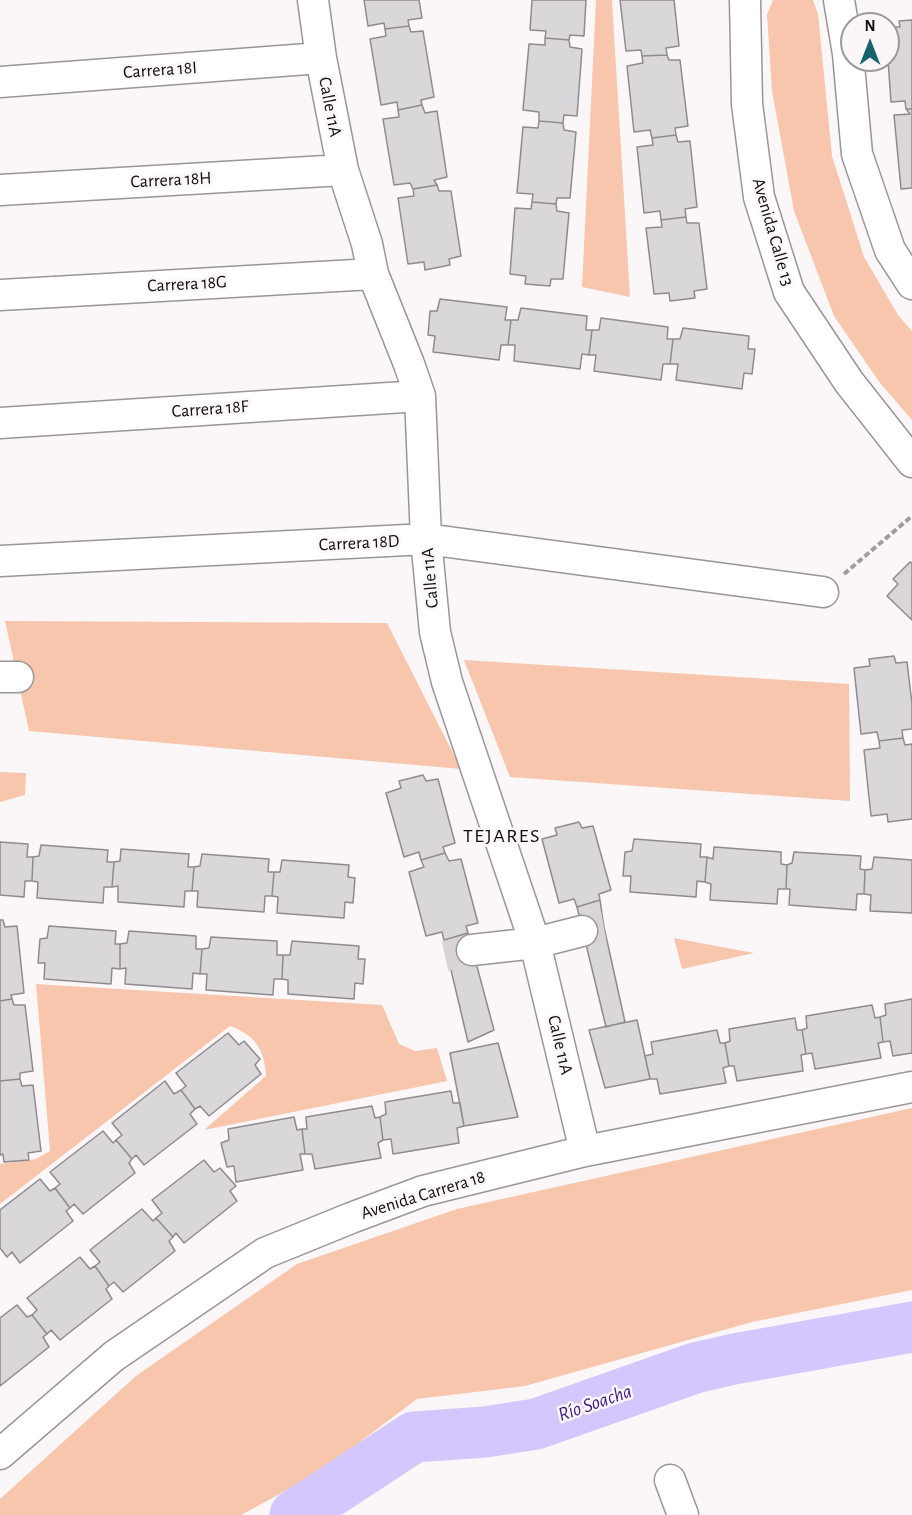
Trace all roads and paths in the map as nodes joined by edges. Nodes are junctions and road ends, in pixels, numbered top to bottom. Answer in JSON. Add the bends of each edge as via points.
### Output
{"nodes":[{"id":1,"x":314,"y":0,"type":"edge"},
{"id":2,"x":745,"y":0,"type":"edge"},
{"id":3,"x":839,"y":0,"type":"edge"},
{"id":4,"x":321,"y":58,"type":"junction"},
{"id":5,"x":0,"y":82,"type":"edge"},
{"id":6,"x":343,"y":170,"type":"junction"},
{"id":7,"x":0,"y":190,"type":"edge"},
{"id":8,"x":373,"y":274,"type":"junction"},
{"id":9,"x":912,"y":284,"type":"edge"},
{"id":10,"x":0,"y":295,"type":"edge"},
{"id":11,"x":420,"y":396,"type":"junction"},
{"id":12,"x":0,"y":423,"type":"edge"},
{"id":13,"x":912,"y":462,"type":"edge"},
{"id":14,"x":912,"y":516,"type":"edge"},
{"id":15,"x":426,"y":539,"type":"junction"},
{"id":16,"x":0,"y":561,"type":"edge"},
{"id":17,"x":823,"y":592,"type":"joint"},
{"id":18,"x":582,"y":931,"type":"tunnel mouth"},
{"id":19,"x":535,"y":943,"type":"junction"},
{"id":20,"x":472,"y":950,"type":"tunnel mouth"},
{"id":21,"x":912,"y":1087,"type":"edge"},
{"id":22,"x":585,"y":1151,"type":"junction"},
{"id":23,"x":0,"y":1454,"type":"edge"},
{"id":24,"x":670,"y":1480,"type":"dead end"},
{"id":25,"x":683,"y":1515,"type":"edge"}],
"edges":[{"from":1,"to":4,"type":"street","name":"Calle 11A"},
{"from":2,"to":13,"type":"street","name":"Avenida Calle 13","via":[[747,104],[759,197],[789,292],[849,382]]},
{"from":3,"to":9,"type":"street","via":[[857,154],[890,250]]},
{"from":4,"to":5,"type":"street","name":"Carrera 18I"},
{"from":4,"to":6,"type":"street","name":"Calle 11A"},
{"from":6,"to":7,"type":"street","name":"Carrera 18H"},
{"from":6,"to":8,"type":"street","name":"Calle 11A"},
{"from":8,"to":10,"type":"street","name":"Carrera 18G"},
{"from":8,"to":11,"type":"street","name":"Calle 11A"},
{"from":11,"to":12,"type":"street","name":"Carrera 18F"},
{"from":11,"to":15,"type":"street","name":"Calle 11A"},
{"from":14,"to":17,"type":"path"},
{"from":15,"to":16,"type":"street","name":"Carrera 18D"},
{"from":15,"to":17,"type":"street","name":"Carrera 18D"},
{"from":15,"to":19,"type":"street","name":"Calle 11A","via":[[435,632],[447,682]]},
{"from":18,"to":19,"type":"street"},
{"from":19,"to":20,"type":"street"},
{"from":19,"to":22,"type":"street","name":"Calle 11A"},
{"from":21,"to":22,"type":"street","name":"Avenida Carrera 18"},
{"from":22,"to":23,"type":"street","name":"Avenida Carrera 18","via":[[423,1191],[265,1253],[114,1356]]},
{"from":24,"to":25,"type":"street"}]}
